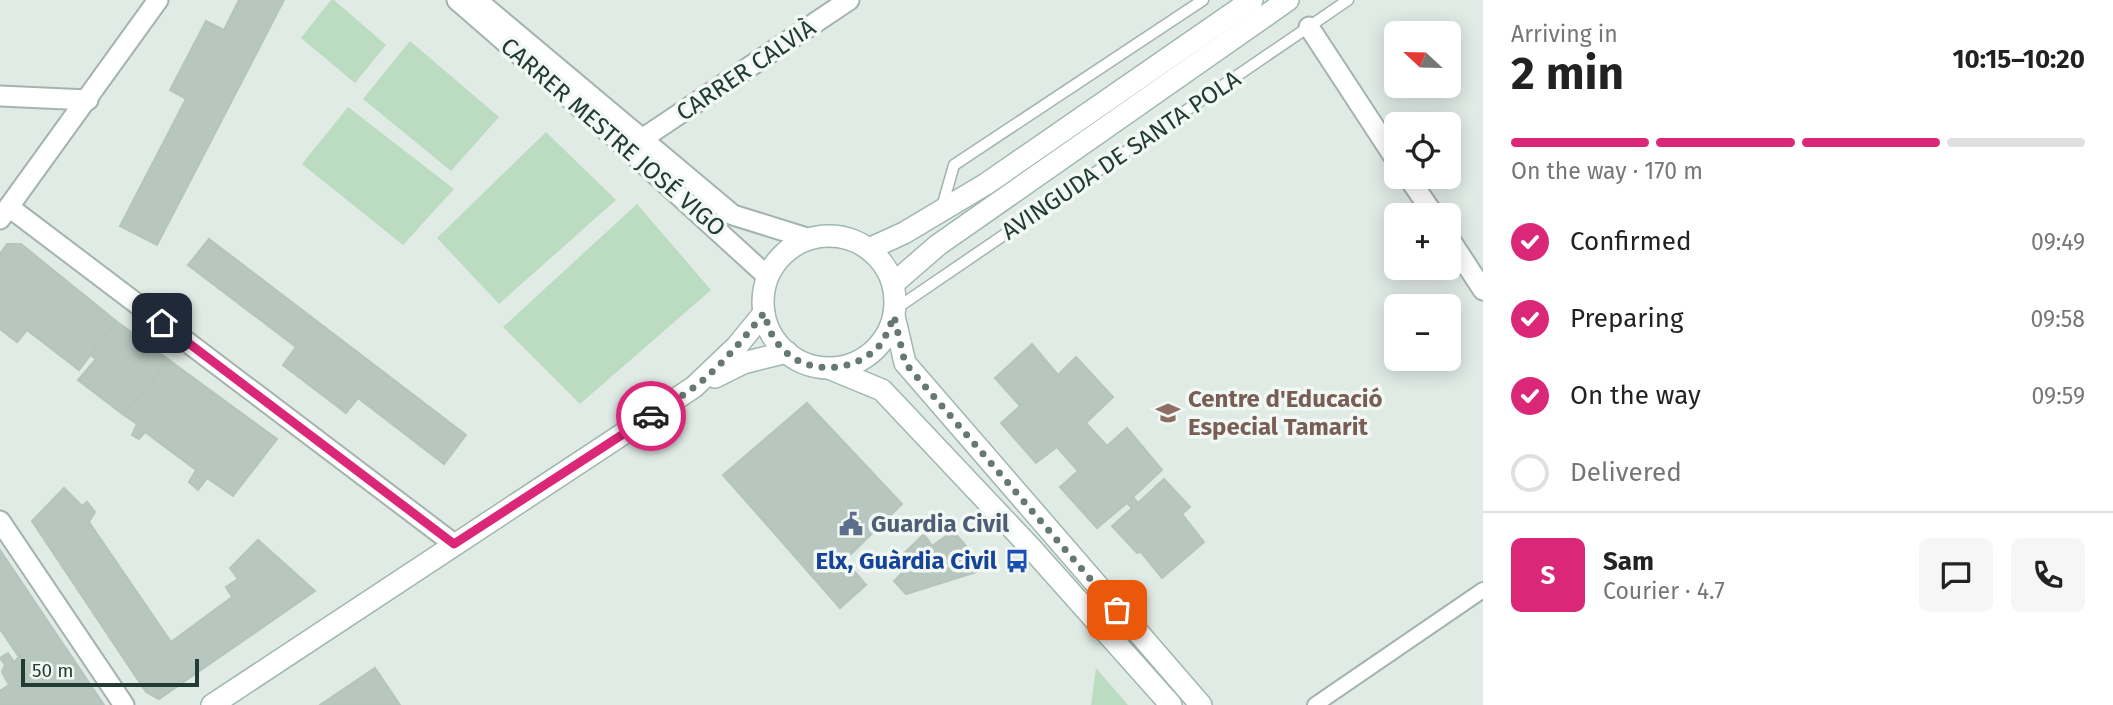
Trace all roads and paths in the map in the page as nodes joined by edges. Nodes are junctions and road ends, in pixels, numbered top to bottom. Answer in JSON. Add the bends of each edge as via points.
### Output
{"nodes":[{"id":1,"x":159,"y":0,"type":"edge"},
{"id":2,"x":457,"y":0,"type":"edge"},
{"id":3,"x":477,"y":0,"type":"edge"},
{"id":4,"x":849,"y":0,"type":"edge"},
{"id":5,"x":1203,"y":0,"type":"edge"},
{"id":6,"x":1252,"y":0,"type":"edge"},
{"id":7,"x":1288,"y":0,"type":"edge"},
{"id":8,"x":1348,"y":0,"type":"edge"},
{"id":9,"x":1308,"y":27,"type":"junction"},
{"id":10,"x":0,"y":96,"type":"edge"},
{"id":11,"x":88,"y":100,"type":"junction"},
{"id":12,"x":642,"y":139,"type":"junction"},
{"id":13,"x":1384,"y":142,"type":"edge"},
{"id":14,"x":941,"y":211,"type":"junction"},
{"id":15,"x":4,"y":213,"type":"edge"},
{"id":16,"x":810,"y":239,"type":"junction"},
{"id":17,"x":869,"y":249,"type":"junction"},
{"id":18,"x":1461,"y":250,"type":"edge"},
{"id":19,"x":1476,"y":266,"type":"edge"},
{"id":20,"x":767,"y":276,"type":"junction"},
{"id":21,"x":893,"y":284,"type":"junction"},
{"id":22,"x":1483,"y":290,"type":"edge"},
{"id":23,"x":764,"y":313,"type":"junction"},
{"id":24,"x":894,"y":313,"type":"junction"},
{"id":25,"x":788,"y":352,"type":"junction"},
{"id":26,"x":831,"y":369,"type":"junction"},
{"id":27,"x":694,"y":387,"type":"junction"},
{"id":28,"x":0,"y":521,"type":"edge"},
{"id":29,"x":454,"y":544,"type":"junction"},
{"id":30,"x":1483,"y":590,"type":"edge"},
{"id":31,"x":124,"y":705,"type":"edge"},
{"id":32,"x":212,"y":705,"type":"edge"},
{"id":33,"x":1171,"y":705,"type":"edge"},
{"id":34,"x":1201,"y":705,"type":"edge"},
{"id":35,"x":1315,"y":705,"type":"edge"}],
"edges":[{"from":1,"to":11,"type":"street"},
{"from":2,"to":20,"type":"street","name":"CARRER MESTRE JOSÉ VIGO"},
{"from":3,"to":12,"type":"street","name":"CARRER MESTRE JOSÉ VIGO"},
{"from":4,"to":12,"type":"street","name":"CARRER CALVIÀ"},
{"from":5,"to":14,"type":"lane","via":[[954,165]]},
{"from":6,"to":14,"type":"main road"},
{"from":7,"to":21,"type":"main road","name":"AVINGUDA DE SANTA POLA","via":[[938,245]]},
{"from":8,"to":9,"type":"lane","name":"AVINGUDA DE SANTA POLA"},
{"from":9,"to":13,"type":"street"},
{"from":9,"to":24,"type":"lane","name":"AVINGUDA DE SANTA POLA"},
{"from":10,"to":11,"type":"street"},
{"from":11,"to":15,"type":"street"},
{"from":12,"to":16,"type":"street","name":"CARRER MESTRE JOSÉ VIGO","via":[[733,215]]},
{"from":14,"to":17,"type":"main road"},
{"from":15,"to":29,"type":"street"},
{"from":16,"to":17,"type":"main road","via":[[841,237]]},
{"from":16,"to":20,"type":"main road","via":[[781,257]]},
{"from":17,"to":21,"type":"main road"},
{"from":18,"to":19,"type":"street"},
{"from":19,"to":22,"type":"street"},
{"from":20,"to":23,"type":"main road"},
{"from":21,"to":24,"type":"main road"},
{"from":23,"to":25,"type":"main road","via":[[774,339]]},
{"from":23,"to":27,"type":"main road"},
{"from":24,"to":26,"type":"main road","via":[[880,345],[858,362]]},
{"from":24,"to":34,"type":"main road","via":[[905,363]]},
{"from":25,"to":26,"type":"main road","via":[[796,360]]},
{"from":25,"to":27,"type":"main road","via":[[743,363]]},
{"from":26,"to":33,"type":"main road","via":[[882,390]]},
{"from":27,"to":29,"type":"main road"},
{"from":28,"to":31,"type":"street"},
{"from":29,"to":32,"type":"main road"},
{"from":30,"to":35,"type":"street"}]}
